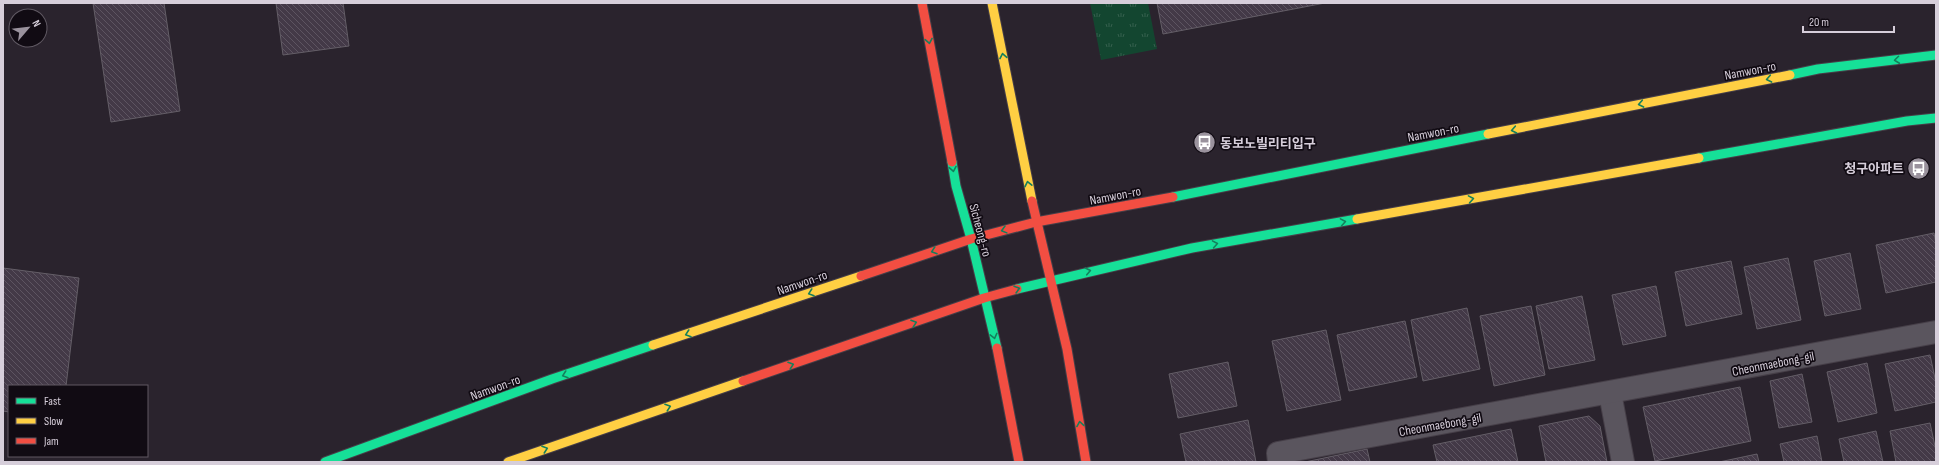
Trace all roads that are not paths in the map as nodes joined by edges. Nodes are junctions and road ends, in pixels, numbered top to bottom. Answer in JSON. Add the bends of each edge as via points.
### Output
{"nodes":[{"id":1,"x":922,"y":3,"type":"edge"},
{"id":2,"x":992,"y":3,"type":"edge"},
{"id":3,"x":1936,"y":55,"type":"edge"},
{"id":4,"x":1936,"y":118,"type":"edge"},
{"id":5,"x":1036,"y":222,"type":"junction"},
{"id":6,"x":972,"y":239,"type":"junction"},
{"id":7,"x":1050,"y":280,"type":"junction"},
{"id":8,"x":984,"y":298,"type":"junction"},
{"id":9,"x":1936,"y":332,"type":"edge"},
{"id":10,"x":1610,"y":393,"type":"junction"},
{"id":11,"x":325,"y":462,"type":"edge"},
{"id":12,"x":508,"y":462,"type":"edge"},
{"id":13,"x":1019,"y":462,"type":"edge"},
{"id":14,"x":1086,"y":462,"type":"edge"},
{"id":15,"x":1279,"y":462,"type":"edge"},
{"id":16,"x":1623,"y":462,"type":"edge"}],
"edges":[{"from":1,"to":6,"type":"street","name":"Sicheong-ro","one_way":true,"via":[[956,186]]},
{"from":5,"to":2,"type":"street","one_way":true},
{"from":3,"to":5,"type":"street","name":"Namwon-ro","one_way":true,"via":[[1818,69],[1093,213]]},
{"from":7,"to":4,"type":"street","one_way":true,"via":[[1192,248],[1907,121]]},
{"from":5,"to":6,"type":"street","name":"Namwon-ro","one_way":true},
{"from":5,"to":7,"type":"street"},
{"from":6,"to":8,"type":"street","name":"Sicheong-ro"},
{"from":6,"to":11,"type":"street","name":"Namwon-ro","one_way":true,"via":[[552,380]]},
{"from":8,"to":7,"type":"street","one_way":true},
{"from":14,"to":7,"type":"street","one_way":true,"via":[[1067,349]]},
{"from":12,"to":8,"type":"street","one_way":true},
{"from":8,"to":13,"type":"street","name":"Sicheong-ro","one_way":true,"via":[[1003,371]]},
{"from":9,"to":10,"type":"street","name":"Cheonmaebong-gil"},
{"from":10,"to":15,"type":"street","name":"Cheonmaebong-gil","via":[[1278,453]]},
{"from":10,"to":16,"type":"street"}]}
